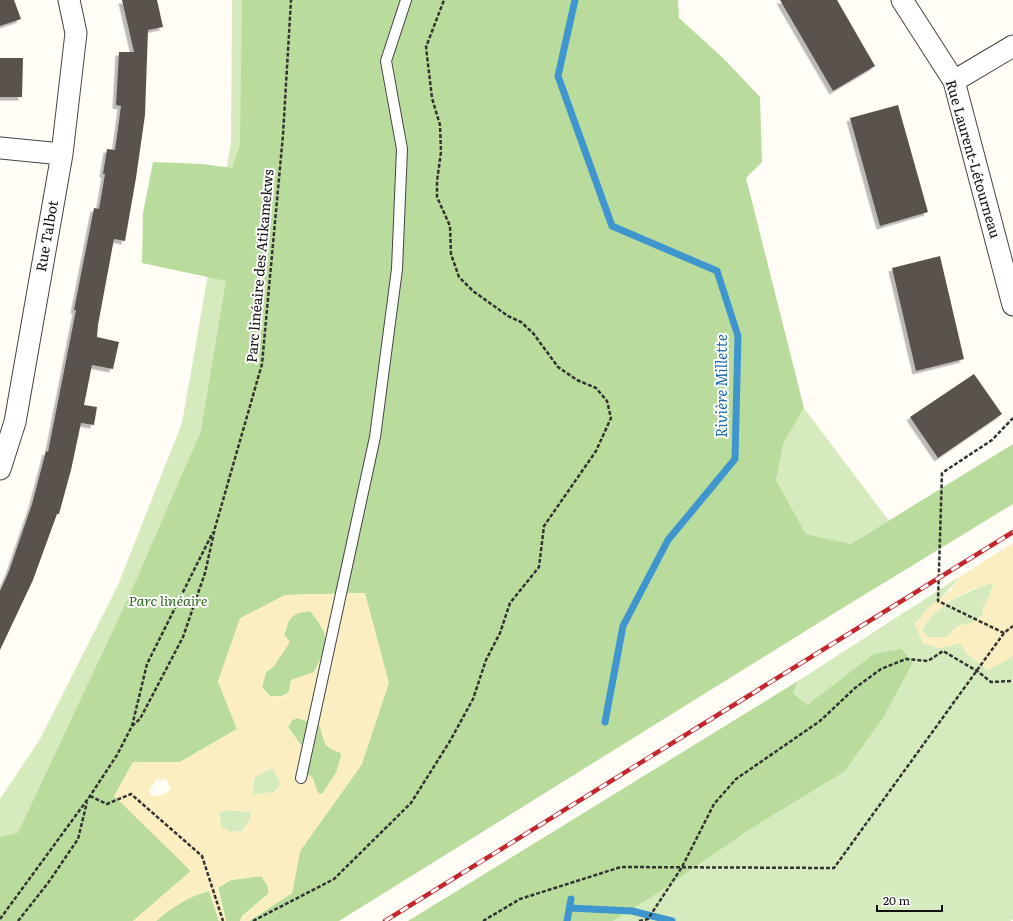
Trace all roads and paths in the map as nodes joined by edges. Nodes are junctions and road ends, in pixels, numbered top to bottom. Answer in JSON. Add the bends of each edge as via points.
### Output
{"nodes":[{"id":1,"x":69,"y":0,"type":"edge"},
{"id":2,"x":291,"y":0,"type":"edge"},
{"id":3,"x":406,"y":0,"type":"edge"},
{"id":4,"x":444,"y":0,"type":"edge"},
{"id":5,"x":902,"y":0,"type":"edge"},
{"id":6,"x":1013,"y":46,"type":"edge"},
{"id":7,"x":954,"y":81,"type":"junction"},
{"id":8,"x":0,"y":148,"type":"edge"},
{"id":9,"x":62,"y":154,"type":"junction"},
{"id":10,"x":1013,"y":305,"type":"edge"},
{"id":11,"x":1013,"y":418,"type":"edge"},
{"id":12,"x":0,"y":469,"type":"edge"},
{"id":13,"x":215,"y":528,"type":"junction"},
{"id":14,"x":1013,"y":626,"type":"edge"},
{"id":15,"x":1004,"y":633,"type":"junction"},
{"id":16,"x":977,"y":671,"type":"junction"},
{"id":17,"x":1013,"y":681,"type":"edge"},
{"id":18,"x":132,"y":726,"type":"junction"},
{"id":19,"x":300,"y":778,"type":"dead end"},
{"id":20,"x":90,"y":796,"type":"junction"},
{"id":21,"x":87,"y":800,"type":"junction"},
{"id":22,"x":682,"y":868,"type":"junction"},
{"id":23,"x":0,"y":919,"type":"edge"},
{"id":24,"x":18,"y":921,"type":"edge"},
{"id":25,"x":222,"y":921,"type":"edge"},
{"id":26,"x":253,"y":921,"type":"edge"},
{"id":27,"x":483,"y":921,"type":"edge"},
{"id":28,"x":639,"y":921,"type":"edge"}],
"edges":[{"from":1,"to":9,"type":"street","name":"Rue Talbot","via":[[76,33]]},
{"from":2,"to":13,"type":"path","name":"Parc linéaire des Atikamekws","via":[[262,364]]},
{"from":3,"to":19,"type":"lane","via":[[386,61],[402,150],[397,269],[375,437]]},
{"from":4,"to":26,"type":"path","via":[[426,47],[432,98],[440,125],[441,152],[437,196],[450,226],[451,254],[459,278],[508,316],[521,322],[533,333],[558,367],[577,380],[596,388],[607,401],[611,418],[596,451],[544,526],[539,567],[510,603],[472,699],[450,741],[410,803],[334,879]]},
{"from":5,"to":7,"type":"street","name":"Rue Laurent-Létourneau"},
{"from":6,"to":7,"type":"street"},
{"from":7,"to":10,"type":"street","name":"Rue Laurent-Létourneau"},
{"from":8,"to":9,"type":"street"},
{"from":9,"to":12,"type":"street","name":"Rue Talbot","via":[[15,422]]},
{"from":11,"to":15,"type":"path","via":[[992,440],[942,473],[938,601]]},
{"from":13,"to":18,"type":"path","name":"Parc linéaire des Atikamekws","via":[[147,664]]},
{"from":13,"to":18,"type":"path","name":"Parc linéaire des Atikamekws","via":[[205,572],[183,637],[140,719]]},
{"from":14,"to":15,"type":"path"},
{"from":15,"to":16,"type":"path"},
{"from":16,"to":17,"type":"path","via":[[991,682]]},
{"from":16,"to":22,"type":"path","via":[[943,651],[928,661],[906,659],[881,669],[854,688],[820,721],[736,779],[714,804]]},
{"from":16,"to":22,"type":"path","via":[[834,868]]},
{"from":18,"to":20,"type":"path","name":"Parc linéaire des Atikamekws","via":[[117,755]]},
{"from":20,"to":21,"type":"path","name":"Parc linéaire des Atikamekws"},
{"from":20,"to":25,"type":"path","via":[[107,804],[131,794],[202,856]]},
{"from":21,"to":23,"type":"path","name":"Parc linéaire des Atikamekws"},
{"from":21,"to":24,"type":"path","name":"Parc linéaire des Atikamekws","via":[[78,839]]},
{"from":22,"to":27,"type":"path","via":[[621,867],[520,899]]},
{"from":22,"to":28,"type":"path","via":[[648,919]]}]}
